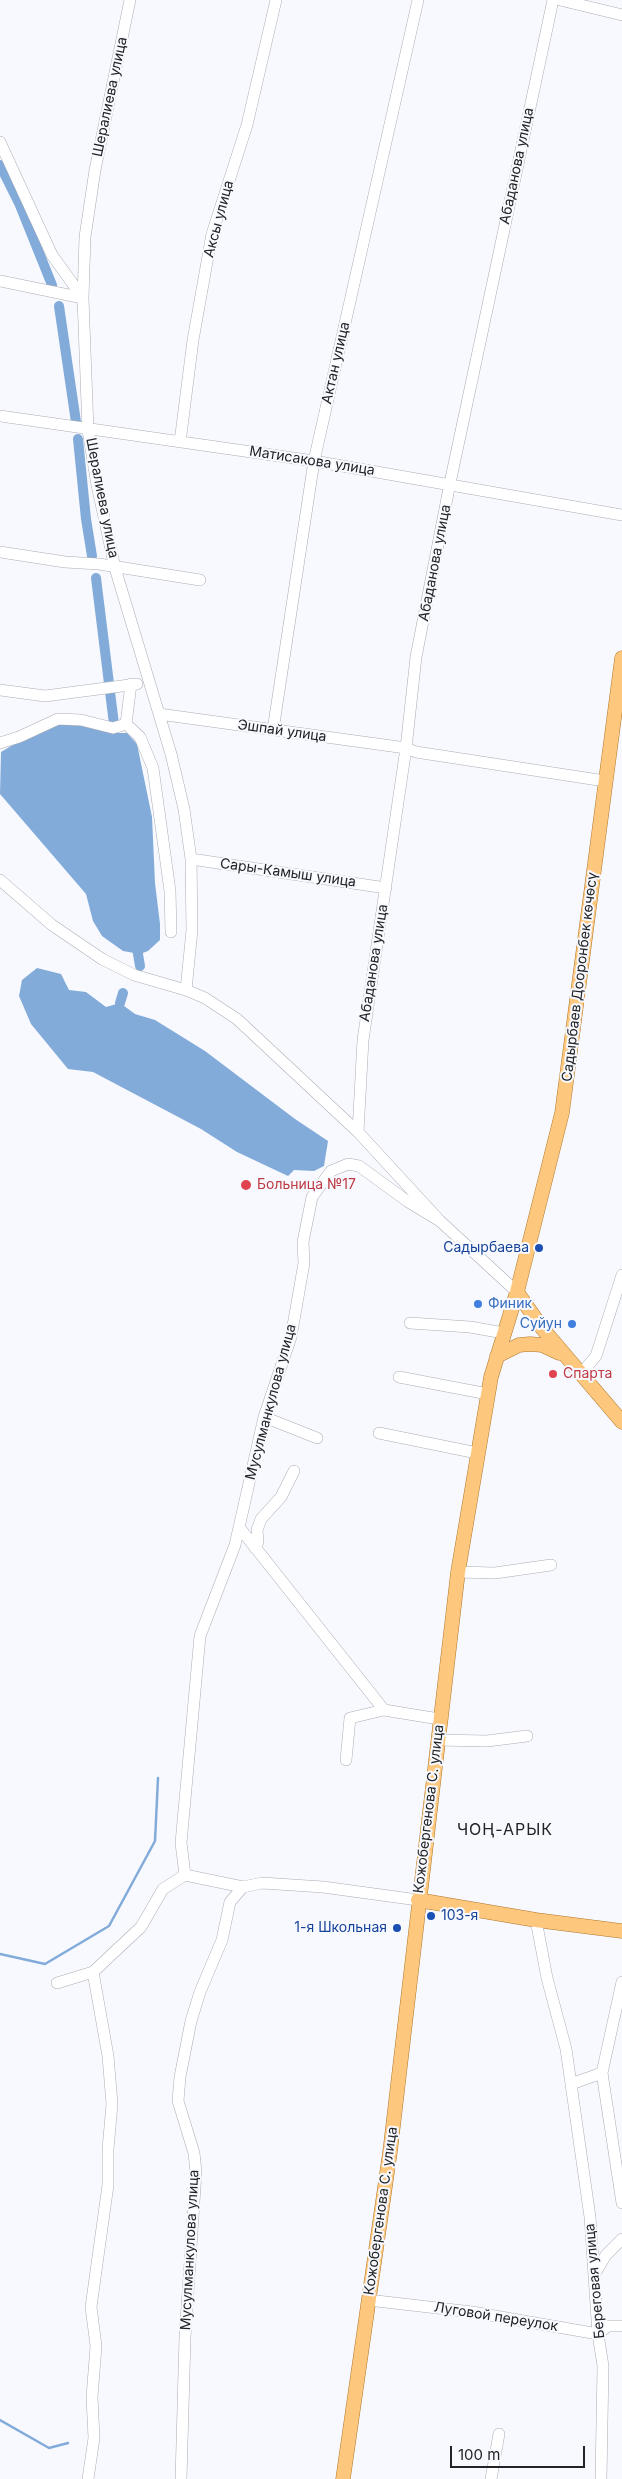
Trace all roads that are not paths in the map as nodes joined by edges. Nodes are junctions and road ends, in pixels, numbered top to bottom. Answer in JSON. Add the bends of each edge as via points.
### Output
{"nodes":[{"id":1,"x":130,"y":0,"type":"edge"},
{"id":2,"x":276,"y":0,"type":"edge"},
{"id":3,"x":418,"y":0,"type":"edge"},
{"id":4,"x":553,"y":0,"type":"edge"},
{"id":5,"x":560,"y":0,"type":"edge"},
{"id":6,"x":622,"y":15,"type":"edge"},
{"id":7,"x":0,"y":142,"type":"edge"},
{"id":8,"x":0,"y":282,"type":"edge"},
{"id":9,"x":83,"y":298,"type":"junction"},
{"id":10,"x":0,"y":416,"type":"edge"},
{"id":11,"x":88,"y":430,"type":"junction"},
{"id":12,"x":180,"y":442,"type":"junction"},
{"id":13,"x":314,"y":461,"type":"junction"},
{"id":14,"x":450,"y":483,"type":"junction"},
{"id":15,"x":622,"y":515,"type":"edge"},
{"id":16,"x":0,"y":552,"type":"edge"},
{"id":17,"x":115,"y":568,"type":"junction"},
{"id":18,"x":200,"y":580,"type":"dead end"},
{"id":19,"x":622,"y":658,"type":"edge"},
{"id":20,"x":148,"y":682,"type":"junction"},
{"id":21,"x":131,"y":684,"type":"junction"},
{"id":22,"x":0,"y":690,"type":"edge"},
{"id":23,"x":159,"y":714,"type":"junction"},
{"id":24,"x":126,"y":724,"type":"junction"},
{"id":25,"x":273,"y":730,"type":"junction"},
{"id":26,"x":0,"y":742,"type":"edge"},
{"id":27,"x":406,"y":748,"type":"junction"},
{"id":28,"x":605,"y":781,"type":"junction"},
{"id":29,"x":191,"y":858,"type":"junction"},
{"id":30,"x":0,"y":880,"type":"edge"},
{"id":31,"x":386,"y":888,"type":"junction"},
{"id":32,"x":171,"y":932,"type":"dead end"},
{"id":33,"x":186,"y":990,"type":"junction"},
{"id":34,"x":358,"y":1132,"type":"junction"},
{"id":35,"x":440,"y":1221,"type":"junction"},
{"id":36,"x":622,"y":1275,"type":"edge"},
{"id":37,"x":517,"y":1292,"type":"junction"},
{"id":38,"x":410,"y":1323,"type":"dead end"},
{"id":39,"x":504,"y":1333,"type":"junction"},
{"id":40,"x":497,"y":1356,"type":"junction"},
{"id":41,"x":566,"y":1358,"type":"junction"},
{"id":42,"x":580,"y":1375,"type":"junction"},
{"id":43,"x":399,"y":1377,"type":"dead end"},
{"id":44,"x":488,"y":1394,"type":"junction"},
{"id":45,"x":264,"y":1417,"type":"junction"},
{"id":46,"x":621,"y":1420,"type":"edge"},
{"id":47,"x":378,"y":1432,"type":"dead end"},
{"id":48,"x":316,"y":1438,"type":"dead end"},
{"id":49,"x":477,"y":1453,"type":"junction"},
{"id":50,"x":294,"y":1471,"type":"dead end"},
{"id":51,"x":239,"y":1527,"type":"junction"},
{"id":52,"x":255,"y":1548,"type":"junction"},
{"id":53,"x":551,"y":1565,"type":"dead end"},
{"id":54,"x":458,"y":1572,"type":"junction"},
{"id":55,"x":384,"y":1710,"type":"junction"},
{"id":56,"x":439,"y":1719,"type":"junction"},
{"id":57,"x":527,"y":1736,"type":"dead end"},
{"id":58,"x":437,"y":1740,"type":"junction"},
{"id":59,"x":346,"y":1760,"type":"dead end"},
{"id":60,"x":185,"y":1875,"type":"junction"},
{"id":61,"x":243,"y":1887,"type":"junction"},
{"id":62,"x":418,"y":1900,"type":"junction"},
{"id":63,"x":536,"y":1920,"type":"junction"},
{"id":64,"x":622,"y":1931,"type":"edge"},
{"id":65,"x":93,"y":1972,"type":"junction"},
{"id":66,"x":622,"y":1982,"type":"edge"},
{"id":67,"x":57,"y":1983,"type":"dead end"},
{"id":68,"x":602,"y":2073,"type":"junction"},
{"id":69,"x":571,"y":2084,"type":"junction"},
{"id":70,"x":622,"y":2203,"type":"edge"},
{"id":71,"x":622,"y":2239,"type":"edge"},
{"id":72,"x":594,"y":2275,"type":"junction"},
{"id":73,"x":368,"y":2300,"type":"junction"},
{"id":74,"x":622,"y":2326,"type":"edge"},
{"id":75,"x":598,"y":2334,"type":"junction"},
{"id":76,"x":499,"y":2434,"type":"dead end"},
{"id":77,"x":88,"y":2479,"type":"edge"},
{"id":78,"x":180,"y":2479,"type":"edge"},
{"id":79,"x":343,"y":2479,"type":"edge"},
{"id":80,"x":491,"y":2479,"type":"edge"},
{"id":81,"x":601,"y":2479,"type":"edge"}],
"edges":[{"from":1,"to":9,"type":"street","name":"Шералиева улица","via":[[95,170],[85,237]]},
{"from":2,"to":12,"type":"street","name":"Аксы улица","via":[[247,125],[212,234],[193,340]]},
{"from":3,"to":13,"type":"street","name":"Актан улица"},
{"from":4,"to":14,"type":"street","name":"Абаданова улица"},
{"from":5,"to":6,"type":"street"},
{"from":7,"to":9,"type":"street","via":[[52,255]]},
{"from":8,"to":9,"type":"street"},
{"from":9,"to":11,"type":"street","name":"Шералиева улица"},
{"from":10,"to":11,"type":"street","name":"Матисакова улица"},
{"from":11,"to":12,"type":"street","name":"Матисакова улица"},
{"from":11,"to":17,"type":"street","name":"Шералиева улица"},
{"from":12,"to":13,"type":"street","name":"Матисакова улица"},
{"from":13,"to":14,"type":"street","name":"Матисакова улица"},
{"from":13,"to":25,"type":"street","name":"Актан улица"},
{"from":14,"to":15,"type":"street","name":"Матисакова улица"},
{"from":14,"to":27,"type":"street","name":"Абаданова улица","via":[[416,657]]},
{"from":16,"to":17,"type":"street"},
{"from":17,"to":18,"type":"street"},
{"from":17,"to":20,"type":"street","name":"Шералиева улица"},
{"from":19,"to":28,"type":"main road","name":"Садырбаев Дооронбек көчөсү"},
{"from":20,"to":21,"type":"street"},
{"from":20,"to":23,"type":"street","name":"Шералиева улица"},
{"from":21,"to":22,"type":"street","via":[[45,696]]},
{"from":21,"to":24,"type":"street"},
{"from":23,"to":25,"type":"street","name":"Эшпай улица"},
{"from":23,"to":29,"type":"street","name":"Шералиева улица","via":[[178,782]]},
{"from":24,"to":26,"type":"street","via":[[113,728],[81,720],[58,719]]},
{"from":24,"to":32,"type":"street","via":[[140,737],[153,768],[170,891]]},
{"from":25,"to":27,"type":"street","name":"Эшпай улица"},
{"from":27,"to":28,"type":"street","name":"Эшпай улица"},
{"from":27,"to":31,"type":"street","name":"Абаданова улица"},
{"from":28,"to":37,"type":"main road","name":"Садырбаев Дооронбек көчөсү","via":[[562,1113]]},
{"from":29,"to":31,"type":"street","name":"Сары-Камыш улица"},
{"from":29,"to":33,"type":"street","name":"Шералиева улица","via":[[192,930]]},
{"from":30,"to":33,"type":"street","via":[[52,925],[102,959],[149,980]]},
{"from":31,"to":34,"type":"street","name":"Абаданова улица","via":[[363,1040]]},
{"from":33,"to":34,"type":"street","via":[[219,1005],[237,1019]]},
{"from":34,"to":35,"type":"street"},
{"from":35,"to":37,"type":"street"},
{"from":35,"to":45,"type":"street","name":"Мусулманкулова улица","via":[[359,1166],[340,1166],[324,1177],[307,1213],[304,1263],[291,1337]]},
{"from":36,"to":42,"type":"street","via":[[596,1356]]},
{"from":37,"to":39,"type":"main road","name":"Кожобергенова С. улица"},
{"from":37,"to":41,"type":"main road"},
{"from":38,"to":39,"type":"street"},
{"from":39,"to":40,"type":"main road","name":"Кожобергенова С. улица"},
{"from":40,"to":41,"type":"main road","via":[[519,1345],[530,1344],[542,1345]]},
{"from":40,"to":44,"type":"main road","name":"Кожобергенова С. улица"},
{"from":41,"to":42,"type":"main road"},
{"from":42,"to":46,"type":"main road"},
{"from":43,"to":44,"type":"street"},
{"from":44,"to":49,"type":"main road","name":"Кожобергенова С. улица"},
{"from":45,"to":48,"type":"street"},
{"from":45,"to":51,"type":"street","name":"Мусулманкулова улица"},
{"from":47,"to":49,"type":"street"},
{"from":49,"to":54,"type":"main road","name":"Кожобергенова С. улица"},
{"from":50,"to":52,"type":"street","via":[[281,1497],[261,1519]]},
{"from":51,"to":52,"type":"street"},
{"from":51,"to":60,"type":"street","name":"Мусулманкулова улица","via":[[200,1636],[181,1843]]},
{"from":52,"to":55,"type":"street"},
{"from":53,"to":54,"type":"street","via":[[495,1573]]},
{"from":54,"to":56,"type":"main road","name":"Кожобергенова С. улица"},
{"from":55,"to":56,"type":"street"},
{"from":55,"to":59,"type":"street","via":[[350,1718]]},
{"from":56,"to":58,"type":"main road","name":"Кожобергенова С. улица"},
{"from":57,"to":58,"type":"street","via":[[487,1741]]},
{"from":58,"to":62,"type":"main road","name":"Кожобергенова С. улица"},
{"from":60,"to":61,"type":"street"},
{"from":60,"to":65,"type":"street","via":[[163,1889],[141,1927]]},
{"from":61,"to":62,"type":"street","via":[[262,1883],[322,1887]]},
{"from":61,"to":78,"type":"street","name":"Мусулманкулова улица","via":[[230,1902],[222,1940],[200,1992],[180,2077],[178,2101],[194,2153],[196,2172]]},
{"from":62,"to":63,"type":"main road"},
{"from":62,"to":73,"type":"main road","name":"Кожобергенова С. улица","via":[[390,2152]]},
{"from":63,"to":64,"type":"main road"},
{"from":63,"to":69,"type":"street","name":"Береговая улица"},
{"from":65,"to":67,"type":"street"},
{"from":65,"to":77,"type":"street","via":[[108,2056],[112,2104],[104,2226],[91,2307],[96,2346],[92,2397],[94,2438]]},
{"from":66,"to":68,"type":"street"},
{"from":68,"to":69,"type":"street"},
{"from":68,"to":70,"type":"street"},
{"from":69,"to":72,"type":"street","name":"Береговая улица","via":[[590,2217]]},
{"from":71,"to":72,"type":"street"},
{"from":72,"to":75,"type":"street","name":"Береговая улица"},
{"from":73,"to":75,"type":"street","name":"Луговой переулок","via":[[472,2312]]},
{"from":73,"to":79,"type":"main road","name":"Кожобергенова С. улица"},
{"from":74,"to":75,"type":"street","name":"Луговой переулок","via":[[608,2326]]},
{"from":75,"to":81,"type":"street","name":"Береговая улица","via":[[603,2366]]},
{"from":76,"to":80,"type":"street"}]}
